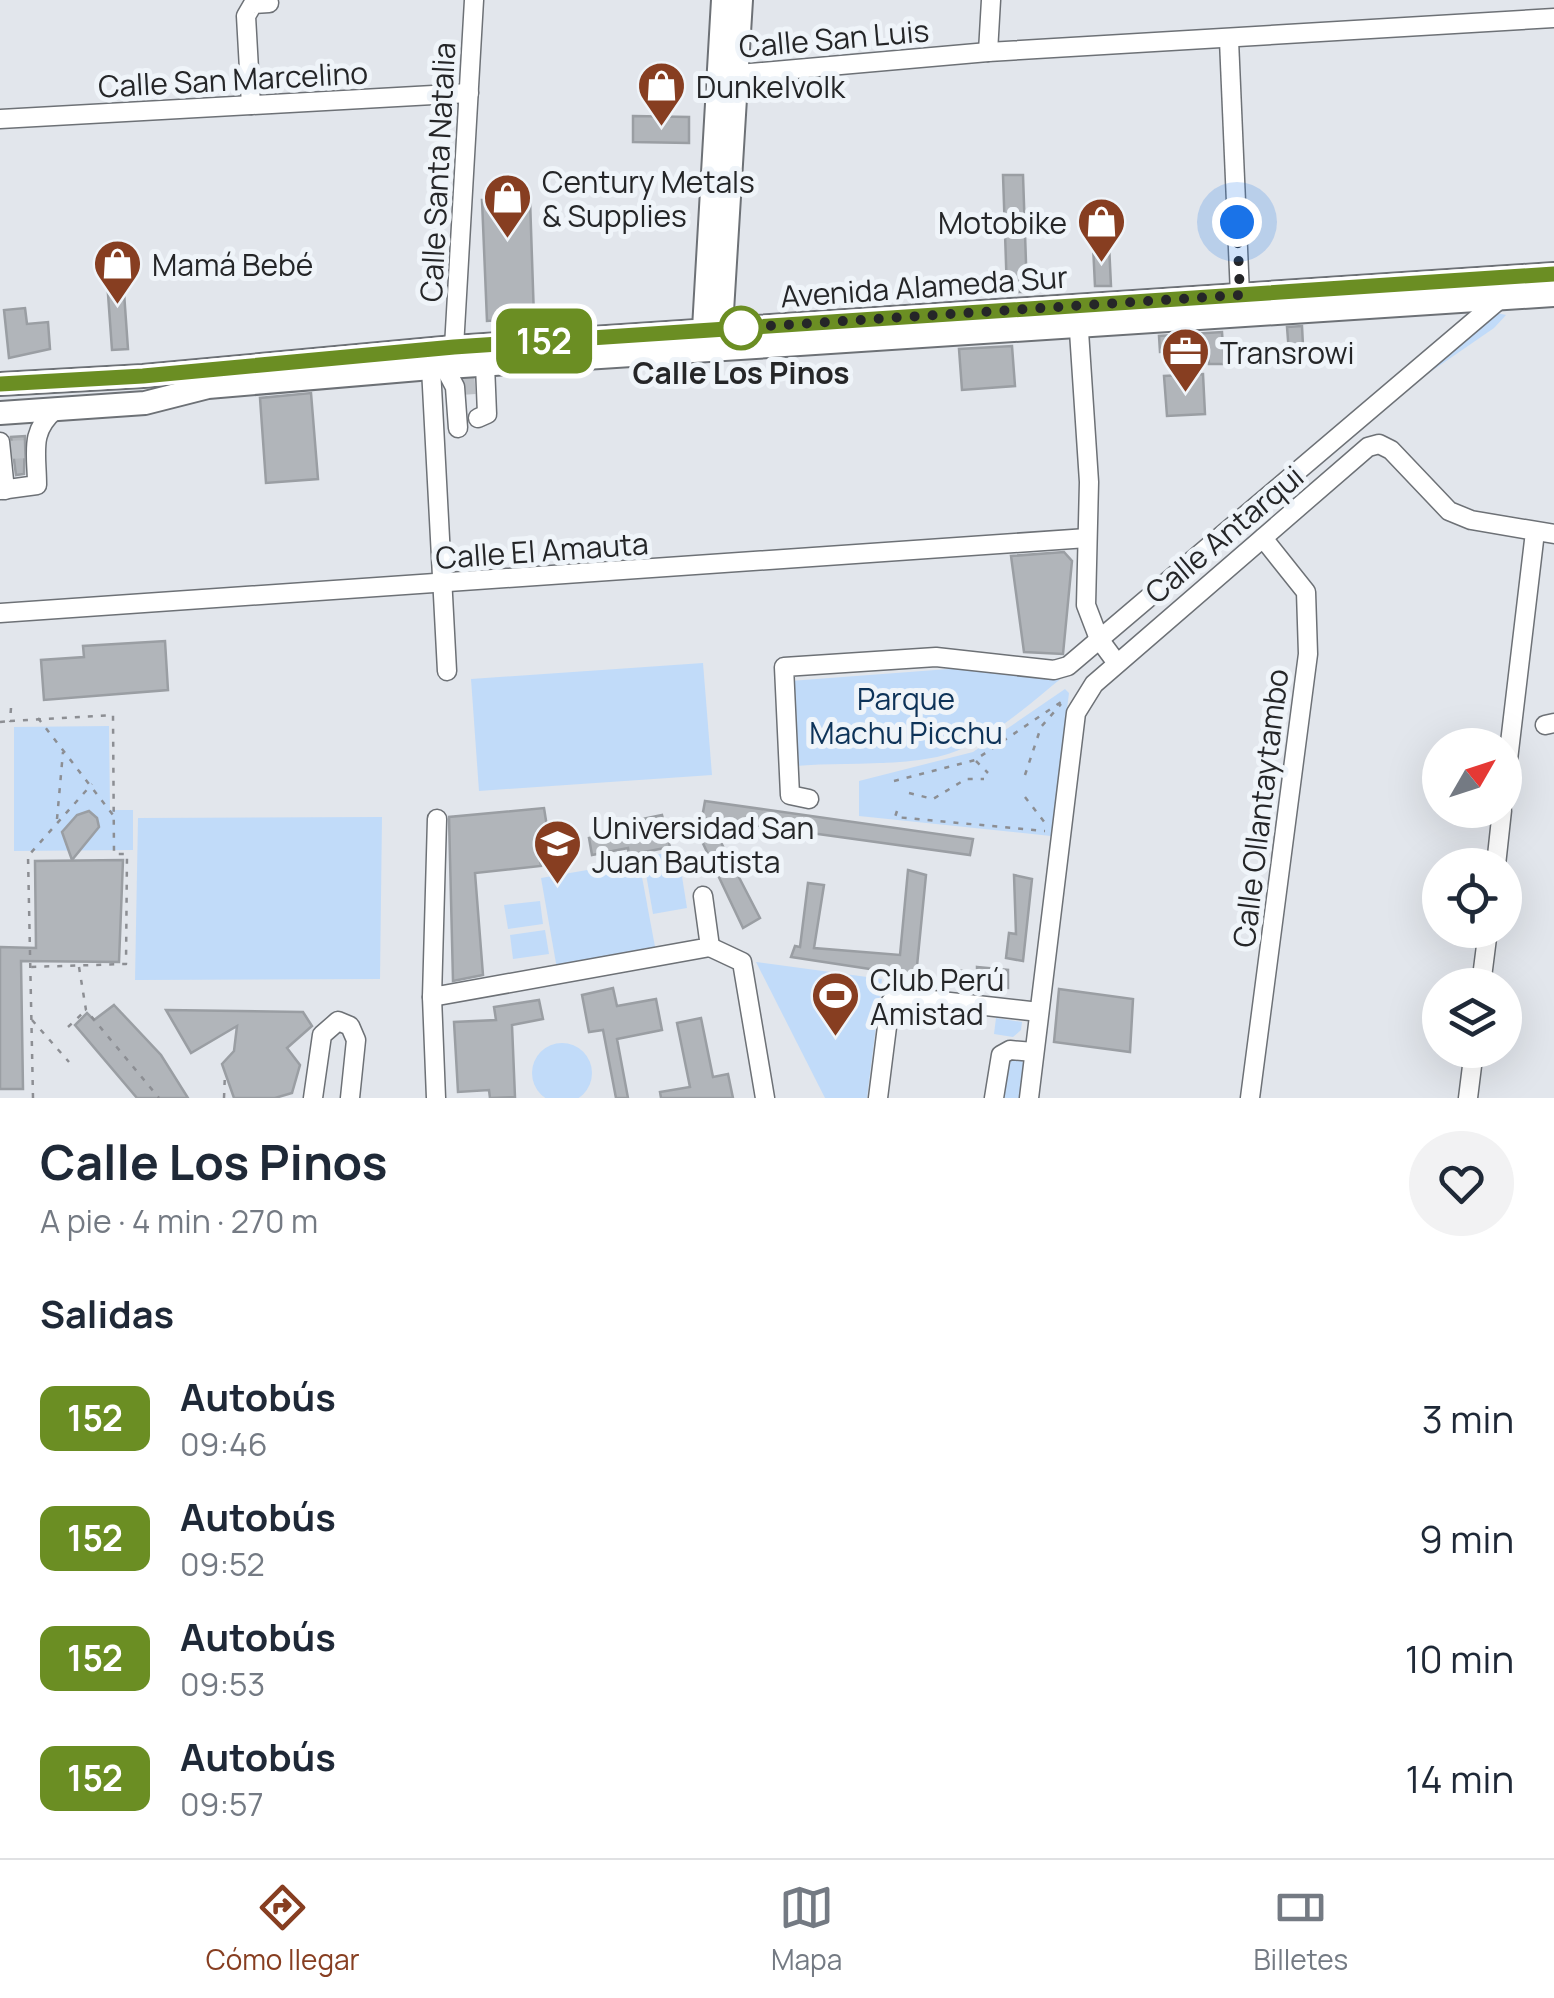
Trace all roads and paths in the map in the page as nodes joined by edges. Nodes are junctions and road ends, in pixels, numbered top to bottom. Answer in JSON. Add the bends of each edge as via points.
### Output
{"nodes":[{"id":1,"x":474,"y":0,"type":"edge"},
{"id":2,"x":723,"y":0,"type":"edge"},
{"id":3,"x":742,"y":0,"type":"edge"},
{"id":4,"x":991,"y":0,"type":"edge"},
{"id":5,"x":269,"y":4,"type":"dead end"},
{"id":6,"x":1554,"y":18,"type":"edge"},
{"id":7,"x":1229,"y":40,"type":"junction"},
{"id":8,"x":988,"y":52,"type":"junction"},
{"id":9,"x":727,"y":74,"type":"junction"},
{"id":10,"x":469,"y":93,"type":"junction"},
{"id":11,"x":251,"y":105,"type":"junction"},
{"id":12,"x":0,"y":119,"type":"edge"},
{"id":13,"x":1554,"y":274,"type":"edge"},
{"id":14,"x":1240,"y":295,"type":"junction"},
{"id":15,"x":1554,"y":295,"type":"edge"},
{"id":16,"x":1499,"y":300,"type":"junction"},
{"id":17,"x":1078,"y":315,"type":"junction"},
{"id":18,"x":712,"y":339,"type":"junction"},
{"id":19,"x":458,"y":376,"type":"junction"},
{"id":20,"x":0,"y":384,"type":"edge"},
{"id":21,"x":55,"y":410,"type":"junction"},
{"id":22,"x":0,"y":413,"type":"edge"},
{"id":23,"x":466,"y":424,"type":"junction"},
{"id":24,"x":435,"y":439,"type":"junction"},
{"id":25,"x":2,"y":448,"type":"edge"},
{"id":26,"x":2,"y":490,"type":"edge"},
{"id":27,"x":1544,"y":533,"type":"edge"},
{"id":28,"x":1087,"y":538,"type":"junction"},
{"id":29,"x":1263,"y":538,"type":"junction"},
{"id":30,"x":444,"y":584,"type":"junction"},
{"id":31,"x":0,"y":613,"type":"edge"},
{"id":32,"x":1099,"y":639,"type":"junction"},
{"id":33,"x":1116,"y":662,"type":"junction"},
{"id":34,"x":447,"y":671,"type":"dead end"},
{"id":35,"x":1065,"y":699,"type":"junction"},
{"id":36,"x":11,"y":708,"type":"dead end"},
{"id":37,"x":38,"y":717,"type":"junction"},
{"id":38,"x":1063,"y":718,"type":"dead end"},
{"id":39,"x":10,"y":721,"type":"junction"},
{"id":40,"x":0,"y":722,"type":"edge"},
{"id":41,"x":1514,"y":728,"type":"edge"},
{"id":42,"x":63,"y":751,"type":"junction"},
{"id":43,"x":975,"y":760,"type":"junction"},
{"id":44,"x":988,"y":773,"type":"dead end"},
{"id":45,"x":1024,"y":776,"type":"dead end"},
{"id":46,"x":984,"y":779,"type":"dead end"},
{"id":47,"x":894,"y":781,"type":"dead end"},
{"id":48,"x":92,"y":784,"type":"junction"},
{"id":49,"x":909,"y":793,"type":"dead end"},
{"id":50,"x":1025,"y":797,"type":"dead end"},
{"id":51,"x":809,"y":799,"type":"dead end"},
{"id":52,"x":1051,"y":810,"type":"dead end"},
{"id":53,"x":898,"y":812,"type":"dead end"},
{"id":54,"x":114,"y":818,"type":"junction"},
{"id":55,"x":437,"y":819,"type":"dead end"},
{"id":56,"x":56,"y":823,"type":"junction"},
{"id":57,"x":1048,"y":828,"type":"junction"},
{"id":58,"x":62,"y":831,"type":"dead end"},
{"id":59,"x":703,"y":896,"type":"dead end"},
{"id":60,"x":710,"y":948,"type":"junction"},
{"id":61,"x":79,"y":966,"type":"junction"},
{"id":62,"x":29,"y":967,"type":"junction"},
{"id":63,"x":432,"y":997,"type":"junction"},
{"id":64,"x":22,"y":1010,"type":"dead end"},
{"id":65,"x":30,"y":1010,"type":"junction"},
{"id":66,"x":86,"y":1010,"type":"junction"},
{"id":67,"x":1039,"y":1012,"type":"junction"},
{"id":68,"x":31,"y":1019,"type":"junction"},
{"id":69,"x":68,"y":1026,"type":"dead end"},
{"id":70,"x":22,"y":1033,"type":"dead end"},
{"id":71,"x":31,"y":1033,"type":"junction"},
{"id":72,"x":1034,"y":1052,"type":"junction"},
{"id":73,"x":69,"y":1062,"type":"dead end"},
{"id":74,"x":32,"y":1064,"type":"junction"},
{"id":75,"x":23,"y":1065,"type":"dead end"},
{"id":76,"x":1472,"y":1068,"type":"edge"},
{"id":77,"x":225,"y":1073,"type":"dead end"},
{"id":78,"x":33,"y":1098,"type":"edge"},
{"id":79,"x":158,"y":1098,"type":"edge"},
{"id":80,"x":224,"y":1098,"type":"edge"},
{"id":81,"x":313,"y":1098,"type":"edge"},
{"id":82,"x":350,"y":1098,"type":"edge"},
{"id":83,"x":436,"y":1098,"type":"edge"},
{"id":84,"x":766,"y":1098,"type":"edge"},
{"id":85,"x":878,"y":1098,"type":"edge"},
{"id":86,"x":994,"y":1098,"type":"edge"},
{"id":87,"x":1029,"y":1098,"type":"edge"},
{"id":88,"x":1250,"y":1098,"type":"edge"},
{"id":89,"x":1468,"y":1098,"type":"edge"}],
"edges":[{"from":1,"to":10,"type":"street","name":"Calle Santa Natalia"},
{"from":2,"to":9,"type":"main road"},
{"from":3,"to":9,"type":"main road"},
{"from":4,"to":8,"type":"street"},
{"from":5,"to":11,"type":"street","via":[[253,4],[246,16]]},
{"from":6,"to":7,"type":"street","name":"Calle San Luis"},
{"from":7,"to":8,"type":"street","name":"Calle San Luis"},
{"from":7,"to":14,"type":"street"},
{"from":8,"to":9,"type":"street","name":"Calle San Luis"},
{"from":9,"to":18,"type":"main road"},
{"from":10,"to":11,"type":"street","name":"Calle San Marcelino"},
{"from":10,"to":19,"type":"street","name":"Calle Santa Natalia"},
{"from":11,"to":12,"type":"street","name":"Calle San Marcelino"},
{"from":13,"to":14,"type":"main road","name":"Avenida Alameda Sur"},
{"from":14,"to":17,"type":"main road","name":"Avenida Alameda Sur"},
{"from":15,"to":16,"type":"main road","name":"Avenida Alameda Sur"},
{"from":16,"to":17,"type":"main road","name":"Avenida Alameda Sur"},
{"from":16,"to":32,"type":"street"},
{"from":17,"to":18,"type":"main road","name":"Avenida Alameda Sur"},
{"from":17,"to":28,"type":"street"},
{"from":18,"to":19,"type":"main road","name":"Avenida Alameda Sur"},
{"from":18,"to":19,"type":"main road","name":"Avenida Alameda Sur"},
{"from":19,"to":20,"type":"main road","name":"Avenida Alameda Sur","via":[[143,376]]},
{"from":19,"to":21,"type":"main road","name":"Avenida Alameda Sur","via":[[208,387],[146,403]]},
{"from":19,"to":23,"type":"street"},
{"from":19,"to":23,"type":"street","via":[[487,414]]},
{"from":19,"to":24,"type":"street"},
{"from":21,"to":22,"type":"main road","name":"Avenida Alameda Sur"},
{"from":21,"to":26,"type":"street","via":[[37,428],[31,448],[36,487]]},
{"from":23,"to":24,"type":"street"},
{"from":24,"to":30,"type":"street"},
{"from":25,"to":26,"type":"street"},
{"from":27,"to":29,"type":"street","name":"Calle Antarqui","via":[[1449,511],[1379,444]]},
{"from":27,"to":41,"type":"street"},
{"from":28,"to":30,"type":"street","name":"Calle El Amauta"},
{"from":28,"to":32,"type":"street","via":[[1086,606]]},
{"from":29,"to":33,"type":"street","name":"Calle Antarqui"},
{"from":29,"to":88,"type":"street","name":"Calle Ollantaytambo","via":[[1306,592],[1308,654]]},
{"from":30,"to":31,"type":"street","name":"Calle El Amauta"},
{"from":30,"to":34,"type":"street"},
{"from":32,"to":33,"type":"street"},
{"from":32,"to":51,"type":"street","via":[[1054,670],[936,657],[784,667],[790,796]]},
{"from":33,"to":67,"type":"street","name":"Calle Antarqui","via":[[1076,713]]},
{"from":35,"to":38,"type":"path"},
{"from":35,"to":43,"type":"path"},
{"from":35,"to":45,"type":"path","via":[[1041,728]]},
{"from":36,"to":39,"type":"path"},
{"from":37,"to":39,"type":"path"},
{"from":37,"to":42,"type":"path"},
{"from":37,"to":54,"type":"path","via":[[113,715]]},
{"from":39,"to":40,"type":"path"},
{"from":42,"to":48,"type":"path"},
{"from":42,"to":56,"type":"path"},
{"from":43,"to":44,"type":"path"},
{"from":43,"to":47,"type":"path"},
{"from":46,"to":49,"type":"path","via":[[966,779],[933,799]]},
{"from":48,"to":54,"type":"path"},
{"from":48,"to":56,"type":"path"},
{"from":50,"to":57,"type":"path"},
{"from":52,"to":57,"type":"path"},
{"from":53,"to":57,"type":"path"},
{"from":54,"to":61,"type":"path","via":[[114,854],[128,854],[126,964]]},
{"from":55,"to":63,"type":"street"},
{"from":56,"to":58,"type":"path"},
{"from":56,"to":62,"type":"path","via":[[28,856]]},
{"from":59,"to":60,"type":"street"},
{"from":60,"to":63,"type":"street"},
{"from":60,"to":84,"type":"street","via":[[742,962]]},
{"from":61,"to":62,"type":"path"},
{"from":61,"to":66,"type":"path"},
{"from":62,"to":65,"type":"path"},
{"from":63,"to":83,"type":"street"},
{"from":64,"to":65,"type":"path"},
{"from":65,"to":68,"type":"path"},
{"from":66,"to":69,"type":"path"},
{"from":66,"to":79,"type":"path"},
{"from":67,"to":72,"type":"street","name":"Calle Antarqui"},
{"from":67,"to":85,"type":"street","via":[[896,996]]},
{"from":68,"to":71,"type":"path"},
{"from":68,"to":73,"type":"path"},
{"from":70,"to":71,"type":"path"},
{"from":71,"to":74,"type":"path"},
{"from":72,"to":86,"type":"street","via":[[1000,1055]]},
{"from":72,"to":87,"type":"street","name":"Calle Antarqui"},
{"from":74,"to":75,"type":"path"},
{"from":74,"to":78,"type":"path"},
{"from":76,"to":89,"type":"street"},
{"from":77,"to":80,"type":"path"},
{"from":81,"to":82,"type":"street","via":[[322,1036],[338,1021],[350,1026],[356,1040]]}]}
